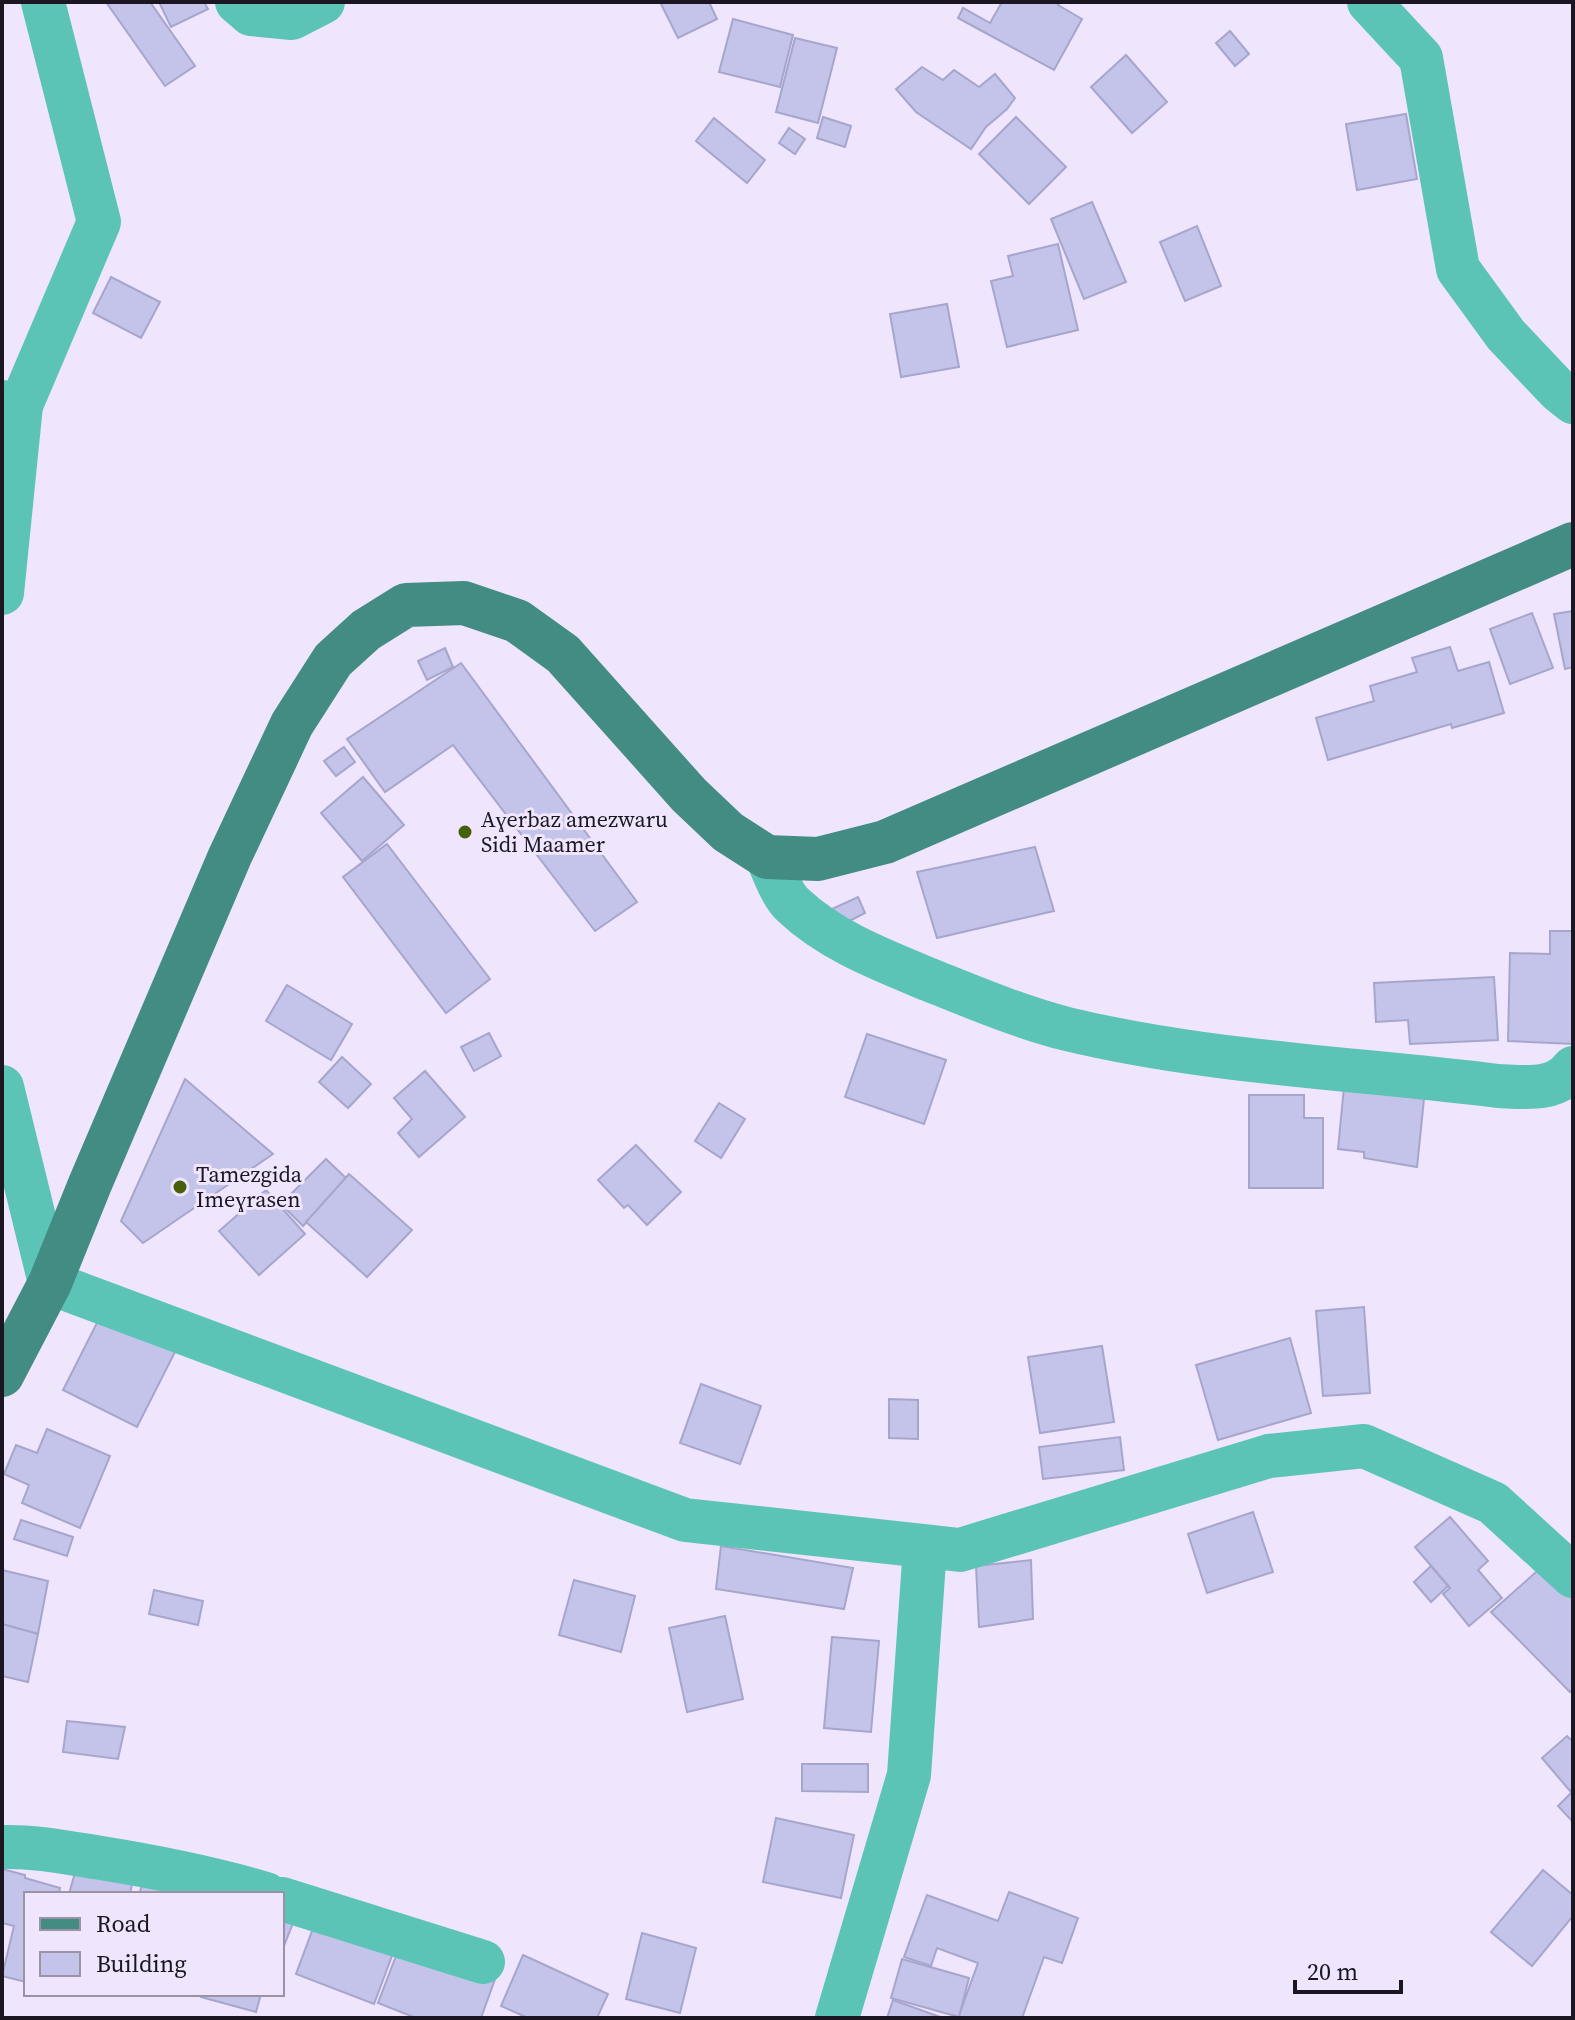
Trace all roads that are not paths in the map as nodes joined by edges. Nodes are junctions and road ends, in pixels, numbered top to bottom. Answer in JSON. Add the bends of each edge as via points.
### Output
{"nodes":[{"id":1,"x":43,"y":2,"type":"edge"},
{"id":2,"x":237,"y":2,"type":"edge"},
{"id":3,"x":323,"y":2,"type":"edge"},
{"id":4,"x":1369,"y":2,"type":"edge"},
{"id":5,"x":1573,"y":402,"type":"edge"},
{"id":6,"x":11,"y":403,"type":"edge"},
{"id":7,"x":1573,"y":544,"type":"edge"},
{"id":8,"x":2,"y":593,"type":"edge"},
{"id":9,"x":767,"y":857,"type":"junction"},
{"id":10,"x":1573,"y":1068,"type":"edge"},
{"id":11,"x":2,"y":1087,"type":"edge"},
{"id":12,"x":50,"y":1283,"type":"junction"},
{"id":13,"x":2,"y":1375,"type":"edge"},
{"id":14,"x":925,"y":1547,"type":"junction"},
{"id":15,"x":1573,"y":1576,"type":"edge"},
{"id":16,"x":2,"y":1847,"type":"edge"},
{"id":17,"x":259,"y":1892,"type":"edge"},
{"id":18,"x":284,"y":1900,"type":"edge"},
{"id":19,"x":483,"y":1962,"type":"dead end"},
{"id":20,"x":837,"y":2018,"type":"edge"}],
"edges":[{"from":1,"to":6,"type":"street","via":[[99,222]]},
{"from":2,"to":3,"type":"street","via":[[251,14],[292,18]]},
{"from":4,"to":5,"type":"street","via":[[1421,58],[1458,269],[1506,335]]},
{"from":6,"to":8,"type":"street"},
{"from":7,"to":9,"type":"main road","via":[[885,842],[818,859]]},
{"from":9,"to":10,"type":"street","via":[[791,903],[837,937],[928,979],[1064,1028],[1186,1053],[1498,1086],[1539,1088],[1565,1079]]},
{"from":9,"to":12,"type":"main road","via":[[728,832],[563,654],[517,621],[464,603],[406,605],[366,630],[333,660],[292,724],[224,870]]},
{"from":11,"to":12,"type":"street"},
{"from":12,"to":13,"type":"main road"},
{"from":12,"to":14,"type":"street","via":[[685,1520]]},
{"from":14,"to":15,"type":"street","via":[[960,1550],[1269,1456],[1364,1446],[1493,1503]]},
{"from":14,"to":20,"type":"street","via":[[909,1775]]},
{"from":16,"to":17,"type":"street","via":[[142,1865]]},
{"from":18,"to":19,"type":"street"}]}
